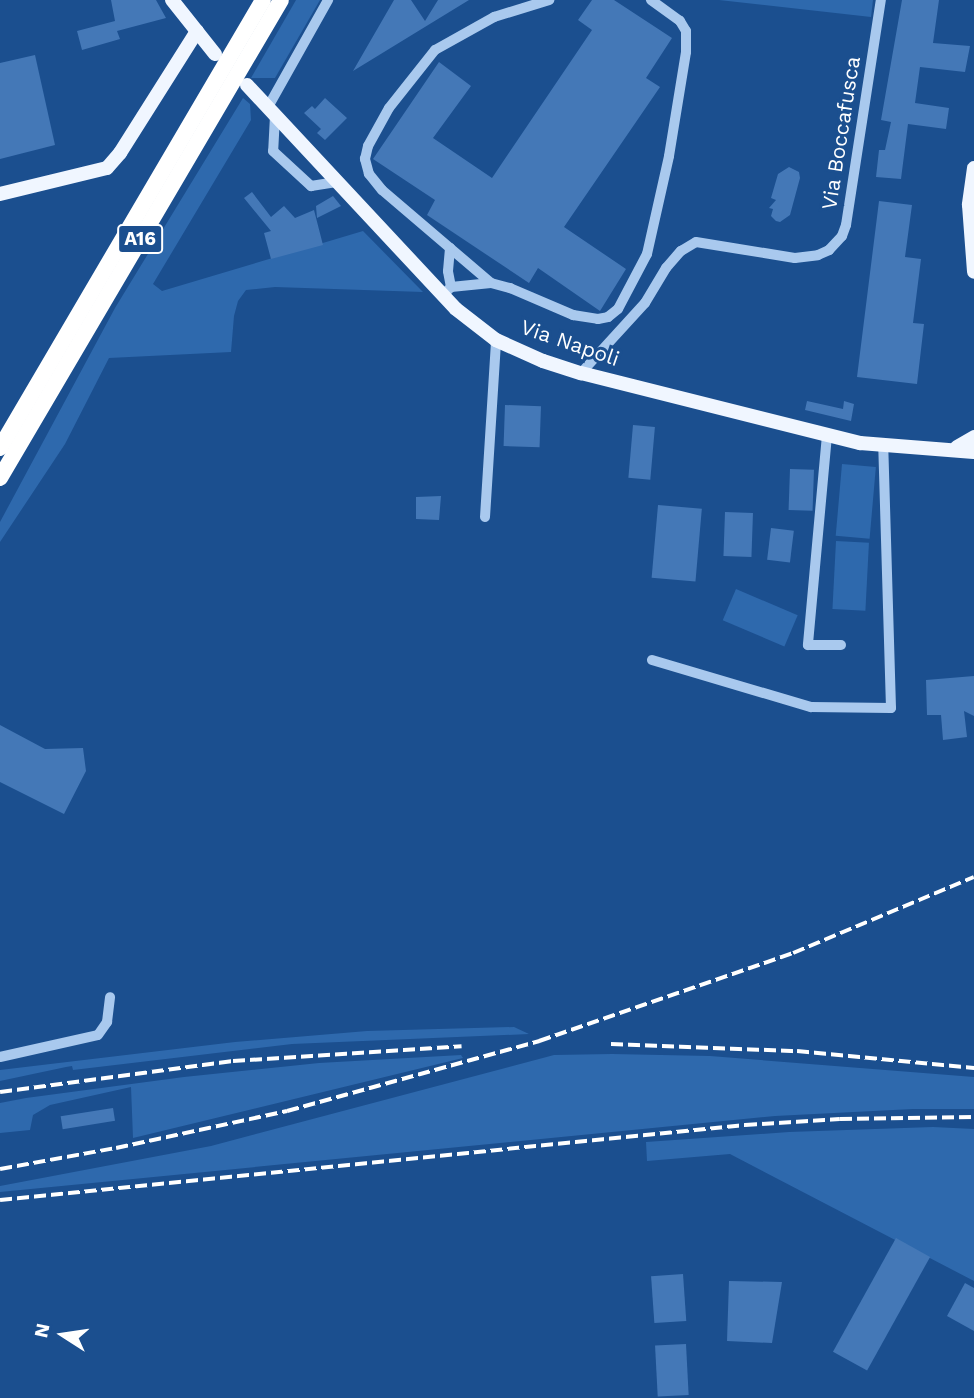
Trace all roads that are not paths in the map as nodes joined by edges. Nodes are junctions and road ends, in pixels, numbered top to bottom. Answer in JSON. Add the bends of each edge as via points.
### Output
{"nodes":[{"id":1,"x":172,"y":0,"type":"edge"},
{"id":2,"x":263,"y":0,"type":"edge"},
{"id":3,"x":281,"y":0,"type":"edge"},
{"id":4,"x":328,"y":0,"type":"edge"},
{"id":5,"x":549,"y":0,"type":"edge"},
{"id":6,"x":651,"y":0,"type":"edge"},
{"id":7,"x":881,"y":0,"type":"edge"},
{"id":8,"x":197,"y":31,"type":"junction"},
{"id":9,"x":215,"y":54,"type":"dead end"},
{"id":10,"x":247,"y":85,"type":"dead end"},
{"id":11,"x":272,"y":112,"type":"junction"},
{"id":12,"x":974,"y":168,"type":"edge"},
{"id":13,"x":335,"y":182,"type":"junction"},
{"id":14,"x":0,"y":194,"type":"edge"},
{"id":15,"x":450,"y":248,"type":"junction"},
{"id":16,"x":974,"y":272,"type":"edge"},
{"id":17,"x":491,"y":283,"type":"junction"},
{"id":18,"x":447,"y":291,"type":"junction"},
{"id":19,"x":496,"y":340,"type":"junction"},
{"id":20,"x":582,"y":373,"type":"junction"},
{"id":21,"x":827,"y":435,"type":"junction"},
{"id":22,"x":974,"y":437,"type":"edge"},
{"id":23,"x":883,"y":445,"type":"junction"},
{"id":24,"x":974,"y":445,"type":"edge"},
{"id":25,"x":957,"y":447,"type":"junction"},
{"id":26,"x":0,"y":448,"type":"edge"},
{"id":27,"x":939,"y":449,"type":"junction"},
{"id":28,"x":974,"y":452,"type":"edge"},
{"id":29,"x":0,"y":478,"type":"edge"},
{"id":30,"x":485,"y":517,"type":"dead end"},
{"id":31,"x":841,"y":645,"type":"dead end"},
{"id":32,"x":652,"y":660,"type":"dead end"},
{"id":33,"x":110,"y":997,"type":"dead end"},
{"id":34,"x":0,"y":1057,"type":"edge"}],
"edges":[{"from":1,"to":8,"type":"main road"},
{"from":2,"to":26,"type":"highway","number":"A16"},
{"from":3,"to":29,"type":"highway","number":"A16"},
{"from":4,"to":11,"type":"street"},
{"from":5,"to":15,"type":"street","via":[[494,16],[435,50],[389,108],[368,146],[369,174]]},
{"from":6,"to":17,"type":"street","via":[[680,21],[686,32],[686,52],[655,221],[632,286],[618,309],[598,319],[573,315]]},
{"from":7,"to":20,"type":"street","name":"Via Boccafusca","via":[[842,236],[829,250],[795,258],[696,242],[666,268],[645,303]]},
{"from":8,"to":9,"type":"main road"},
{"from":8,"to":14,"type":"main road","via":[[107,168]]},
{"from":10,"to":11,"type":"main road","name":"Via Napoli"},
{"from":11,"to":13,"type":"main road","name":"Via Napoli"},
{"from":11,"to":13,"type":"street","via":[[274,151],[311,186]]},
{"from":12,"to":16,"type":"main road","via":[[969,233]]},
{"from":13,"to":18,"type":"main road","name":"Via Napoli"},
{"from":15,"to":17,"type":"street"},
{"from":15,"to":18,"type":"street"},
{"from":17,"to":18,"type":"street"},
{"from":18,"to":19,"type":"main road","name":"Via Napoli","via":[[474,325]]},
{"from":19,"to":20,"type":"main road","name":"Via Napoli"},
{"from":19,"to":30,"type":"street"},
{"from":20,"to":21,"type":"main road","name":"Via Napoli"},
{"from":21,"to":23,"type":"main road","name":"Via Napoli"},
{"from":21,"to":31,"type":"street","via":[[808,645]]},
{"from":22,"to":25,"type":"main road"},
{"from":23,"to":27,"type":"main road","name":"Via Napoli"},
{"from":23,"to":32,"type":"street","via":[[891,708],[811,708]]},
{"from":24,"to":25,"type":"main road","name":"Via Napoli"},
{"from":25,"to":27,"type":"main road","name":"Via Napoli"},
{"from":27,"to":28,"type":"main road","name":"Via Napoli"},
{"from":33,"to":34,"type":"street","via":[[107,1022],[98,1035]]}]}
